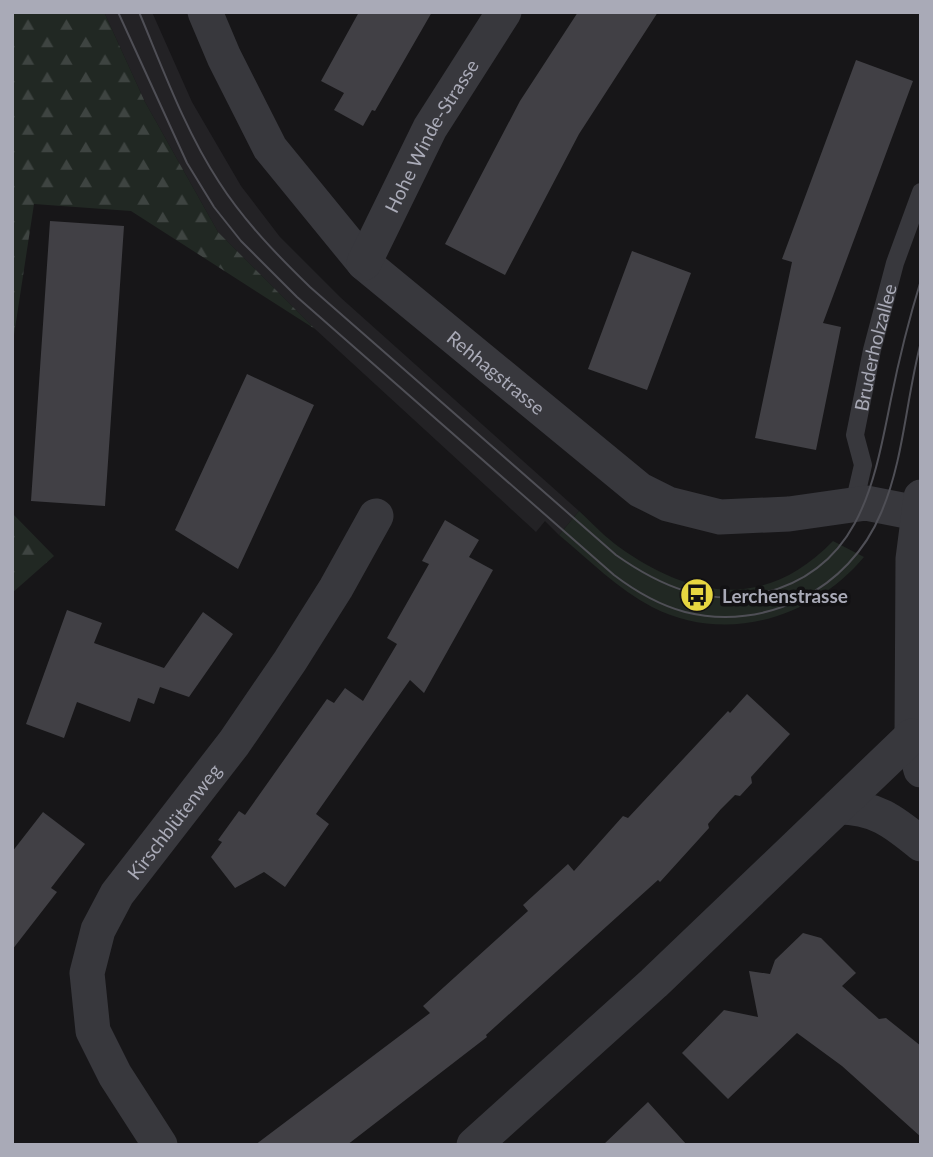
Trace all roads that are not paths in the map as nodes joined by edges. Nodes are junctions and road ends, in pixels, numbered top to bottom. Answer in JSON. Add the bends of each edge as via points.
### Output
{"nodes":[{"id":1,"x":205,"y":12,"type":"edge"},
{"id":2,"x":505,"y":12,"type":"edge"},
{"id":3,"x":921,"y":192,"type":"edge"},
{"id":4,"x":364,"y":263,"type":"junction"},
{"id":5,"x":853,"y":504,"type":"junction"},
{"id":6,"x":919,"y":505,"type":"edge"},
{"id":7,"x":376,"y":516,"type":"dead end"},
{"id":8,"x":912,"y":736,"type":"junction"},
{"id":9,"x":921,"y":770,"type":"edge"},
{"id":10,"x":838,"y":807,"type":"junction"},
{"id":11,"x":921,"y":844,"type":"edge"},
{"id":12,"x":160,"y":1145,"type":"edge"},
{"id":13,"x":474,"y":1145,"type":"edge"}],
"edges":[{"from":1,"to":4,"type":"street","name":"Rehhagstrasse","via":[[270,148]]},
{"from":2,"to":4,"type":"street","name":"Hohe Winde-Strasse","via":[[430,128]]},
{"from":3,"to":5,"type":"lane","name":"Bruderholzallee","via":[[895,263],[872,350],[855,435],[863,465]]},
{"from":4,"to":5,"type":"street","name":"Rehhagstrasse","via":[[649,495],[720,517],[789,514]]},
{"from":5,"to":6,"type":"street","name":"Rehhagstrasse"},
{"from":6,"to":8,"type":"street","via":[[913,559]]},
{"from":7,"to":12,"type":"street","name":"Kirschblütenweg","via":[[290,661],[234,743],[117,894],[98,930],[87,973],[93,1031]]},
{"from":8,"to":9,"type":"street"},
{"from":8,"to":10,"type":"street"},
{"from":10,"to":11,"type":"street","via":[[873,811]]},
{"from":10,"to":13,"type":"street","via":[[654,983]]}]}
